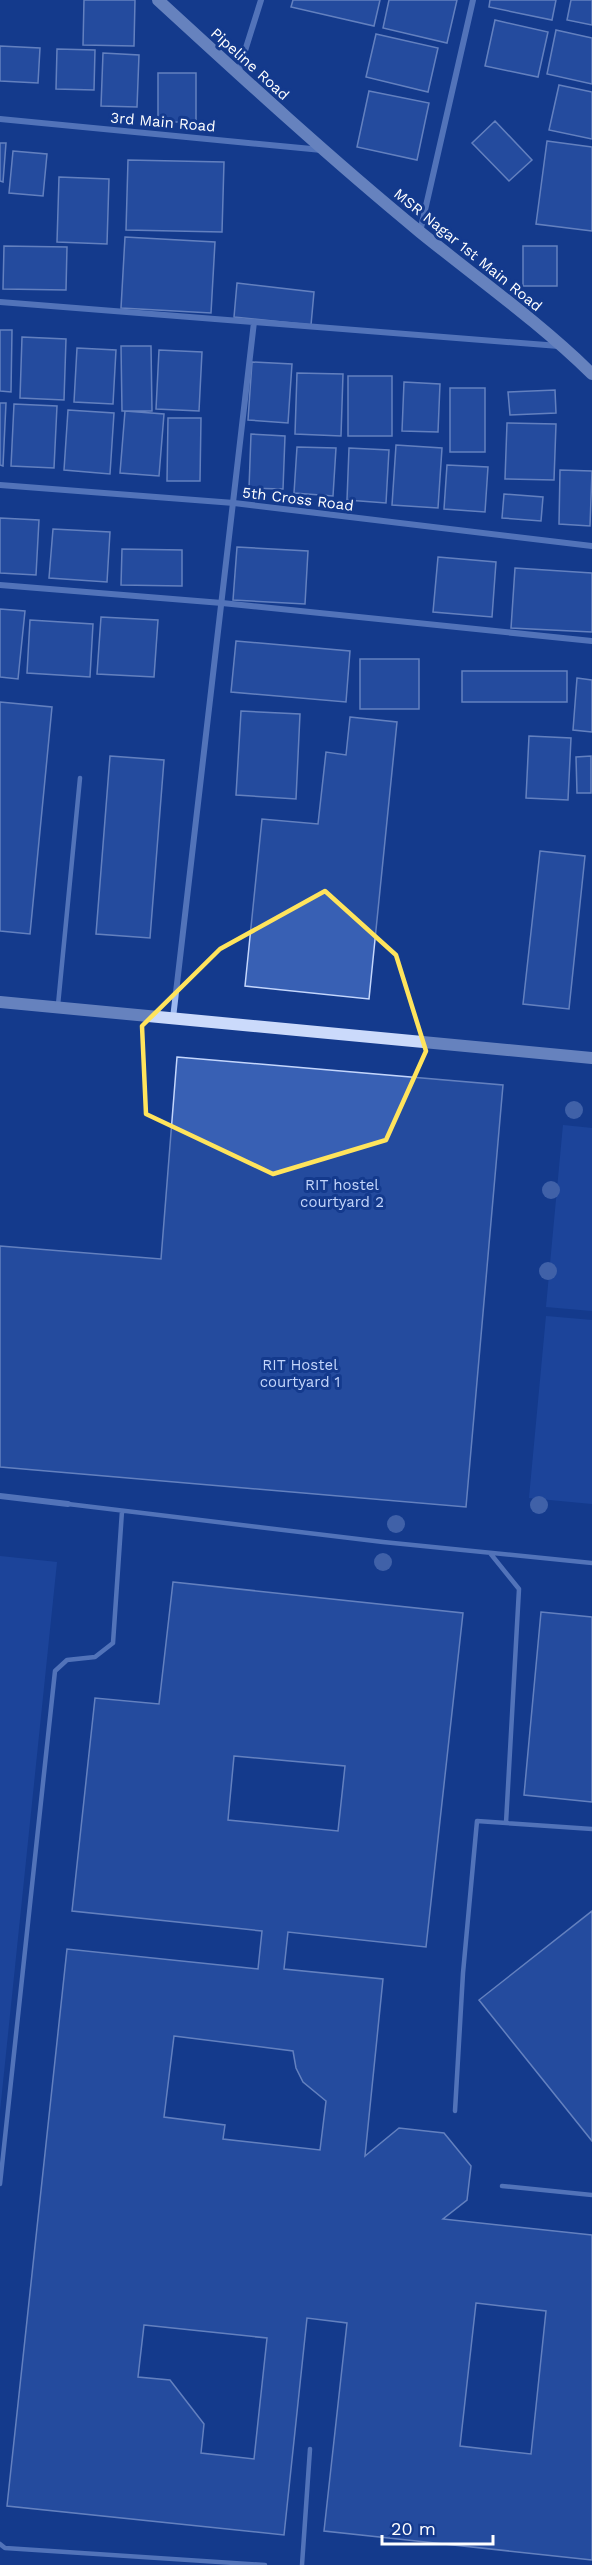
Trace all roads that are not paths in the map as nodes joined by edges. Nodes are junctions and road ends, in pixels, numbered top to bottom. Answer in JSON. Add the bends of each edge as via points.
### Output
{"nodes":[{"id":1,"x":158,"y":0,"type":"edge"},
{"id":2,"x":261,"y":0,"type":"edge"},
{"id":3,"x":473,"y":0,"type":"edge"},
{"id":4,"x":238,"y":74,"type":"junction"},
{"id":5,"x":0,"y":119,"type":"edge"},
{"id":6,"x":323,"y":150,"type":"junction"},
{"id":7,"x":420,"y":232,"type":"junction"},
{"id":8,"x":0,"y":302,"type":"edge"},
{"id":9,"x":254,"y":322,"type":"junction"},
{"id":10,"x":564,"y":347,"type":"junction"},
{"id":11,"x":592,"y":375,"type":"edge"},
{"id":12,"x":0,"y":485,"type":"edge"},
{"id":13,"x":234,"y":503,"type":"junction"},
{"id":14,"x":592,"y":546,"type":"edge"},
{"id":15,"x":0,"y":585,"type":"edge"},
{"id":16,"x":222,"y":603,"type":"junction"},
{"id":17,"x":592,"y":641,"type":"edge"},
{"id":18,"x":80,"y":778,"type":"dead end"},
{"id":19,"x":0,"y":1002,"type":"edge"},
{"id":20,"x":57,"y":1008,"type":"junction"},
{"id":21,"x":173,"y":1018,"type":"junction"},
{"id":22,"x":592,"y":1058,"type":"edge"},
{"id":23,"x":0,"y":1496,"type":"edge"},
{"id":24,"x":68,"y":1504,"type":"joint"},
{"id":25,"x":122,"y":1511,"type":"junction"},
{"id":26,"x":490,"y":1553,"type":"junction"},
{"id":27,"x":592,"y":1563,"type":"edge"},
{"id":28,"x":506,"y":1823,"type":"junction"},
{"id":29,"x":592,"y":1829,"type":"edge"},
{"id":30,"x":455,"y":2111,"type":"dead end"},
{"id":31,"x":0,"y":2184,"type":"edge"},
{"id":32,"x":502,"y":2186,"type":"dead end"},
{"id":33,"x":592,"y":2195,"type":"edge"},
{"id":34,"x":310,"y":2449,"type":"dead end"},
{"id":35,"x":0,"y":2544,"type":"edge"},
{"id":36,"x":265,"y":2565,"type":"edge"},
{"id":37,"x":302,"y":2565,"type":"edge"}],
"edges":[{"from":1,"to":4,"type":"street","name":"Pipeline Road"},
{"from":2,"to":4,"type":"street"},
{"from":3,"to":7,"type":"street"},
{"from":4,"to":6,"type":"street","name":"Pipeline Road"},
{"from":5,"to":6,"type":"street","name":"3rd Main Road"},
{"from":6,"to":7,"type":"street","name":"MSR Nagar 1st Main Road"},
{"from":7,"to":10,"type":"street","name":"MSR Nagar 1st Main Road"},
{"from":8,"to":9,"type":"street"},
{"from":9,"to":10,"type":"street"},
{"from":9,"to":13,"type":"street"},
{"from":10,"to":11,"type":"street","name":"MSR Nagar 1st Main Road"},
{"from":12,"to":13,"type":"street","name":"5th Cross Road"},
{"from":13,"to":14,"type":"street","name":"5th Cross Road"},
{"from":13,"to":16,"type":"street"},
{"from":15,"to":16,"type":"street"},
{"from":16,"to":17,"type":"street"},
{"from":16,"to":21,"type":"street"},
{"from":18,"to":20,"type":"lane"},
{"from":19,"to":20,"type":"street"},
{"from":20,"to":21,"type":"street"},
{"from":21,"to":22,"type":"street"},
{"from":23,"to":24,"type":"street"},
{"from":24,"to":25,"type":"lane"},
{"from":25,"to":26,"type":"lane"},
{"from":25,"to":31,"type":"lane","via":[[113,1643],[95,1657],[67,1660],[55,1671]]},
{"from":26,"to":27,"type":"lane"},
{"from":26,"to":28,"type":"lane","via":[[519,1589]]},
{"from":28,"to":29,"type":"lane"},
{"from":28,"to":30,"type":"lane","via":[[477,1821]]},
{"from":32,"to":33,"type":"lane"},
{"from":34,"to":37,"type":"lane"},
{"from":35,"to":36,"type":"lane","via":[[5,2548]]}]}
